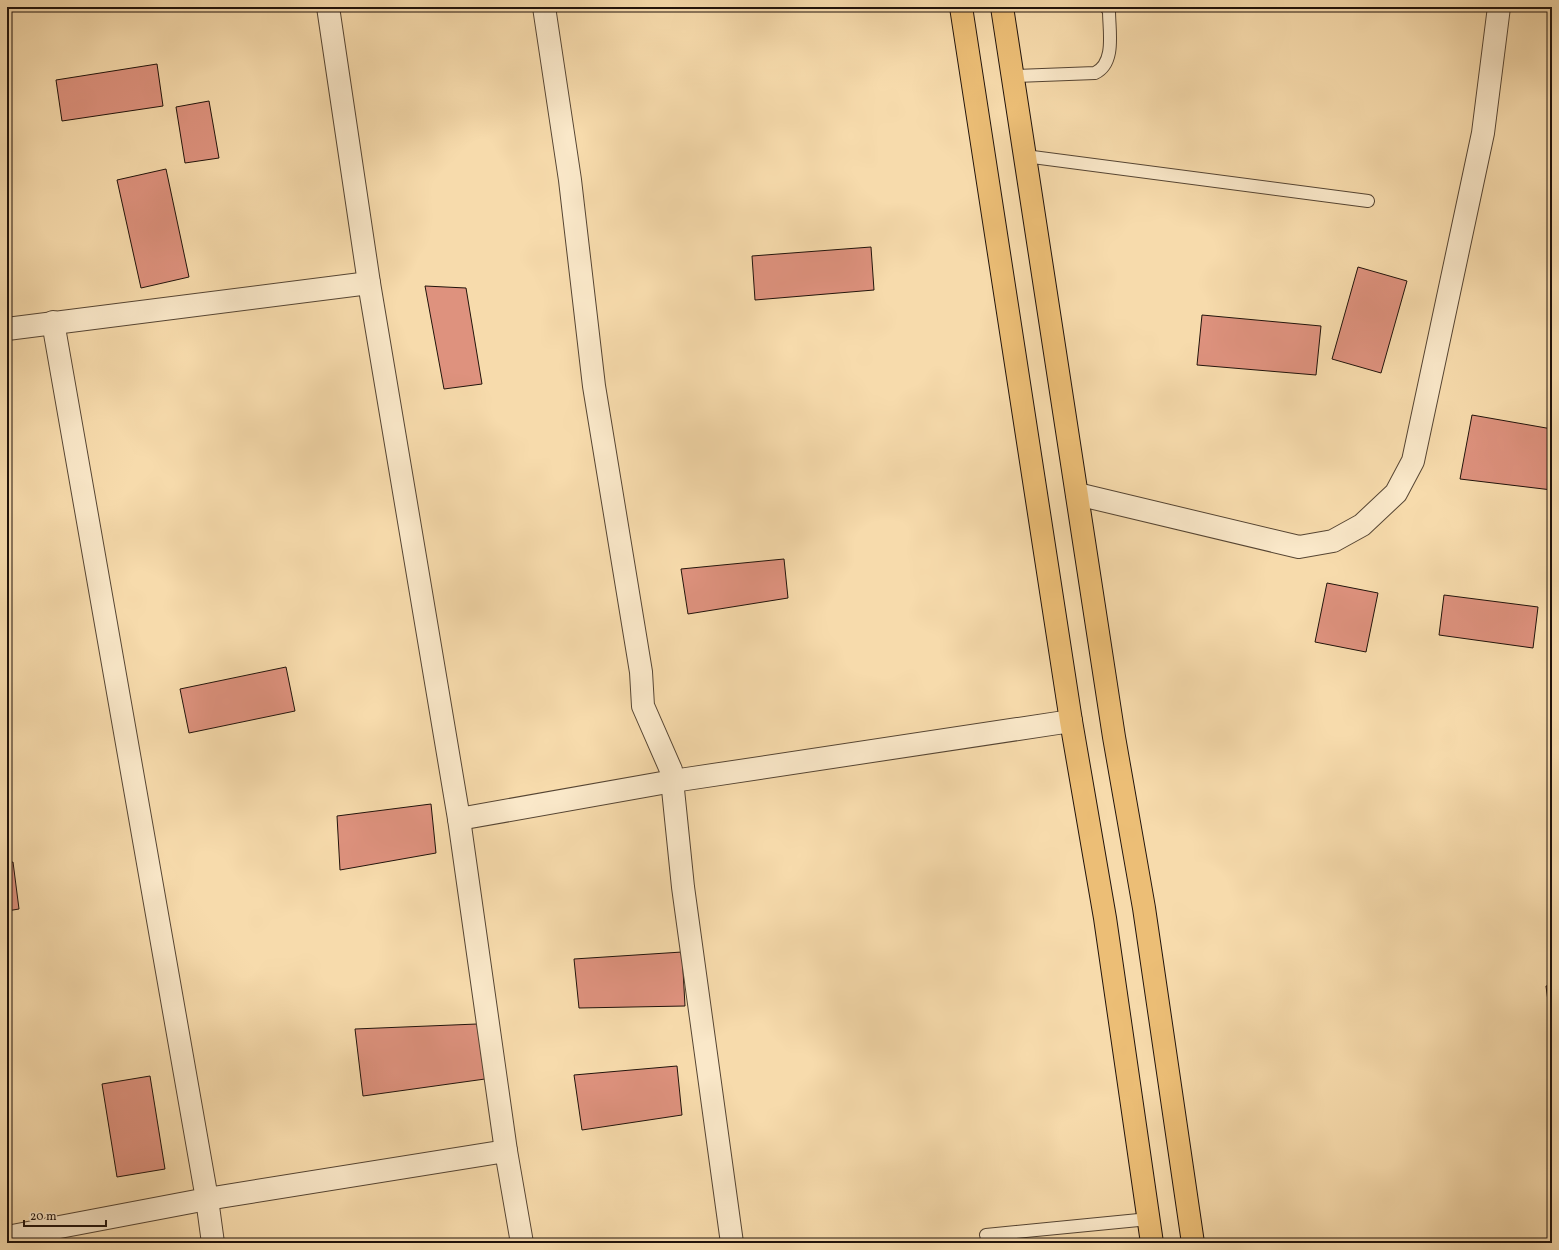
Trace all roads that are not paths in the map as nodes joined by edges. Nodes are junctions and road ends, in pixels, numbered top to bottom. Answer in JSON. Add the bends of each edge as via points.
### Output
{"nodes":[{"id":1,"x":328,"y":7,"type":"edge"},
{"id":2,"x":544,"y":7,"type":"edge"},
{"id":3,"x":961,"y":7,"type":"edge"},
{"id":4,"x":1002,"y":7,"type":"edge"},
{"id":5,"x":1106,"y":7,"type":"edge"},
{"id":6,"x":1499,"y":7,"type":"edge"},
{"id":7,"x":1012,"y":76,"type":"junction"},
{"id":8,"x":1025,"y":156,"type":"junction"},
{"id":9,"x":1368,"y":201,"type":"dead end"},
{"id":10,"x":369,"y":283,"type":"junction"},
{"id":11,"x":53,"y":322,"type":"junction"},
{"id":12,"x":7,"y":329,"type":"edge"},
{"id":13,"x":1077,"y":494,"type":"junction"},
{"id":14,"x":1071,"y":721,"type":"junction"},
{"id":15,"x":673,"y":781,"type":"junction"},
{"id":16,"x":459,"y":820,"type":"junction"},
{"id":17,"x":506,"y":1151,"type":"junction"},
{"id":18,"x":207,"y":1198,"type":"junction"},
{"id":19,"x":1149,"y":1218,"type":"junction"},
{"id":20,"x":986,"y":1235,"type":"dead end"},
{"id":21,"x":7,"y":1237,"type":"edge"},
{"id":22,"x":213,"y":1243,"type":"edge"},
{"id":23,"x":522,"y":1243,"type":"edge"},
{"id":24,"x":732,"y":1243,"type":"edge"},
{"id":25,"x":1152,"y":1243,"type":"edge"},
{"id":26,"x":1193,"y":1243,"type":"edge"}],
"edges":[{"from":1,"to":10,"type":"street"},
{"from":2,"to":15,"type":"street","via":[[570,180],[594,386],[641,672],[643,706],[671,770]]},
{"from":3,"to":14,"type":"highway"},
{"from":4,"to":7,"type":"highway"},
{"from":5,"to":7,"type":"lane","via":[[1109,11],[1109,56],[1103,69],[1095,73]]},
{"from":6,"to":13,"type":"street","via":[[1483,133],[1413,461],[1396,493],[1362,525],[1333,541],[1299,547]]},
{"from":7,"to":8,"type":"highway"},
{"from":8,"to":9,"type":"lane"},
{"from":8,"to":13,"type":"highway"},
{"from":10,"to":11,"type":"street"},
{"from":10,"to":16,"type":"street"},
{"from":11,"to":12,"type":"street"},
{"from":11,"to":18,"type":"street"},
{"from":13,"to":26,"type":"highway","via":[[1114,737],[1144,908]]},
{"from":14,"to":15,"type":"street"},
{"from":14,"to":19,"type":"highway","via":[[1105,918]]},
{"from":15,"to":16,"type":"street"},
{"from":15,"to":24,"type":"street","via":[[683,887]]},
{"from":16,"to":17,"type":"street"},
{"from":17,"to":18,"type":"street"},
{"from":17,"to":23,"type":"street"},
{"from":18,"to":21,"type":"street"},
{"from":18,"to":22,"type":"street"},
{"from":19,"to":20,"type":"lane"},
{"from":19,"to":25,"type":"highway"}]}
